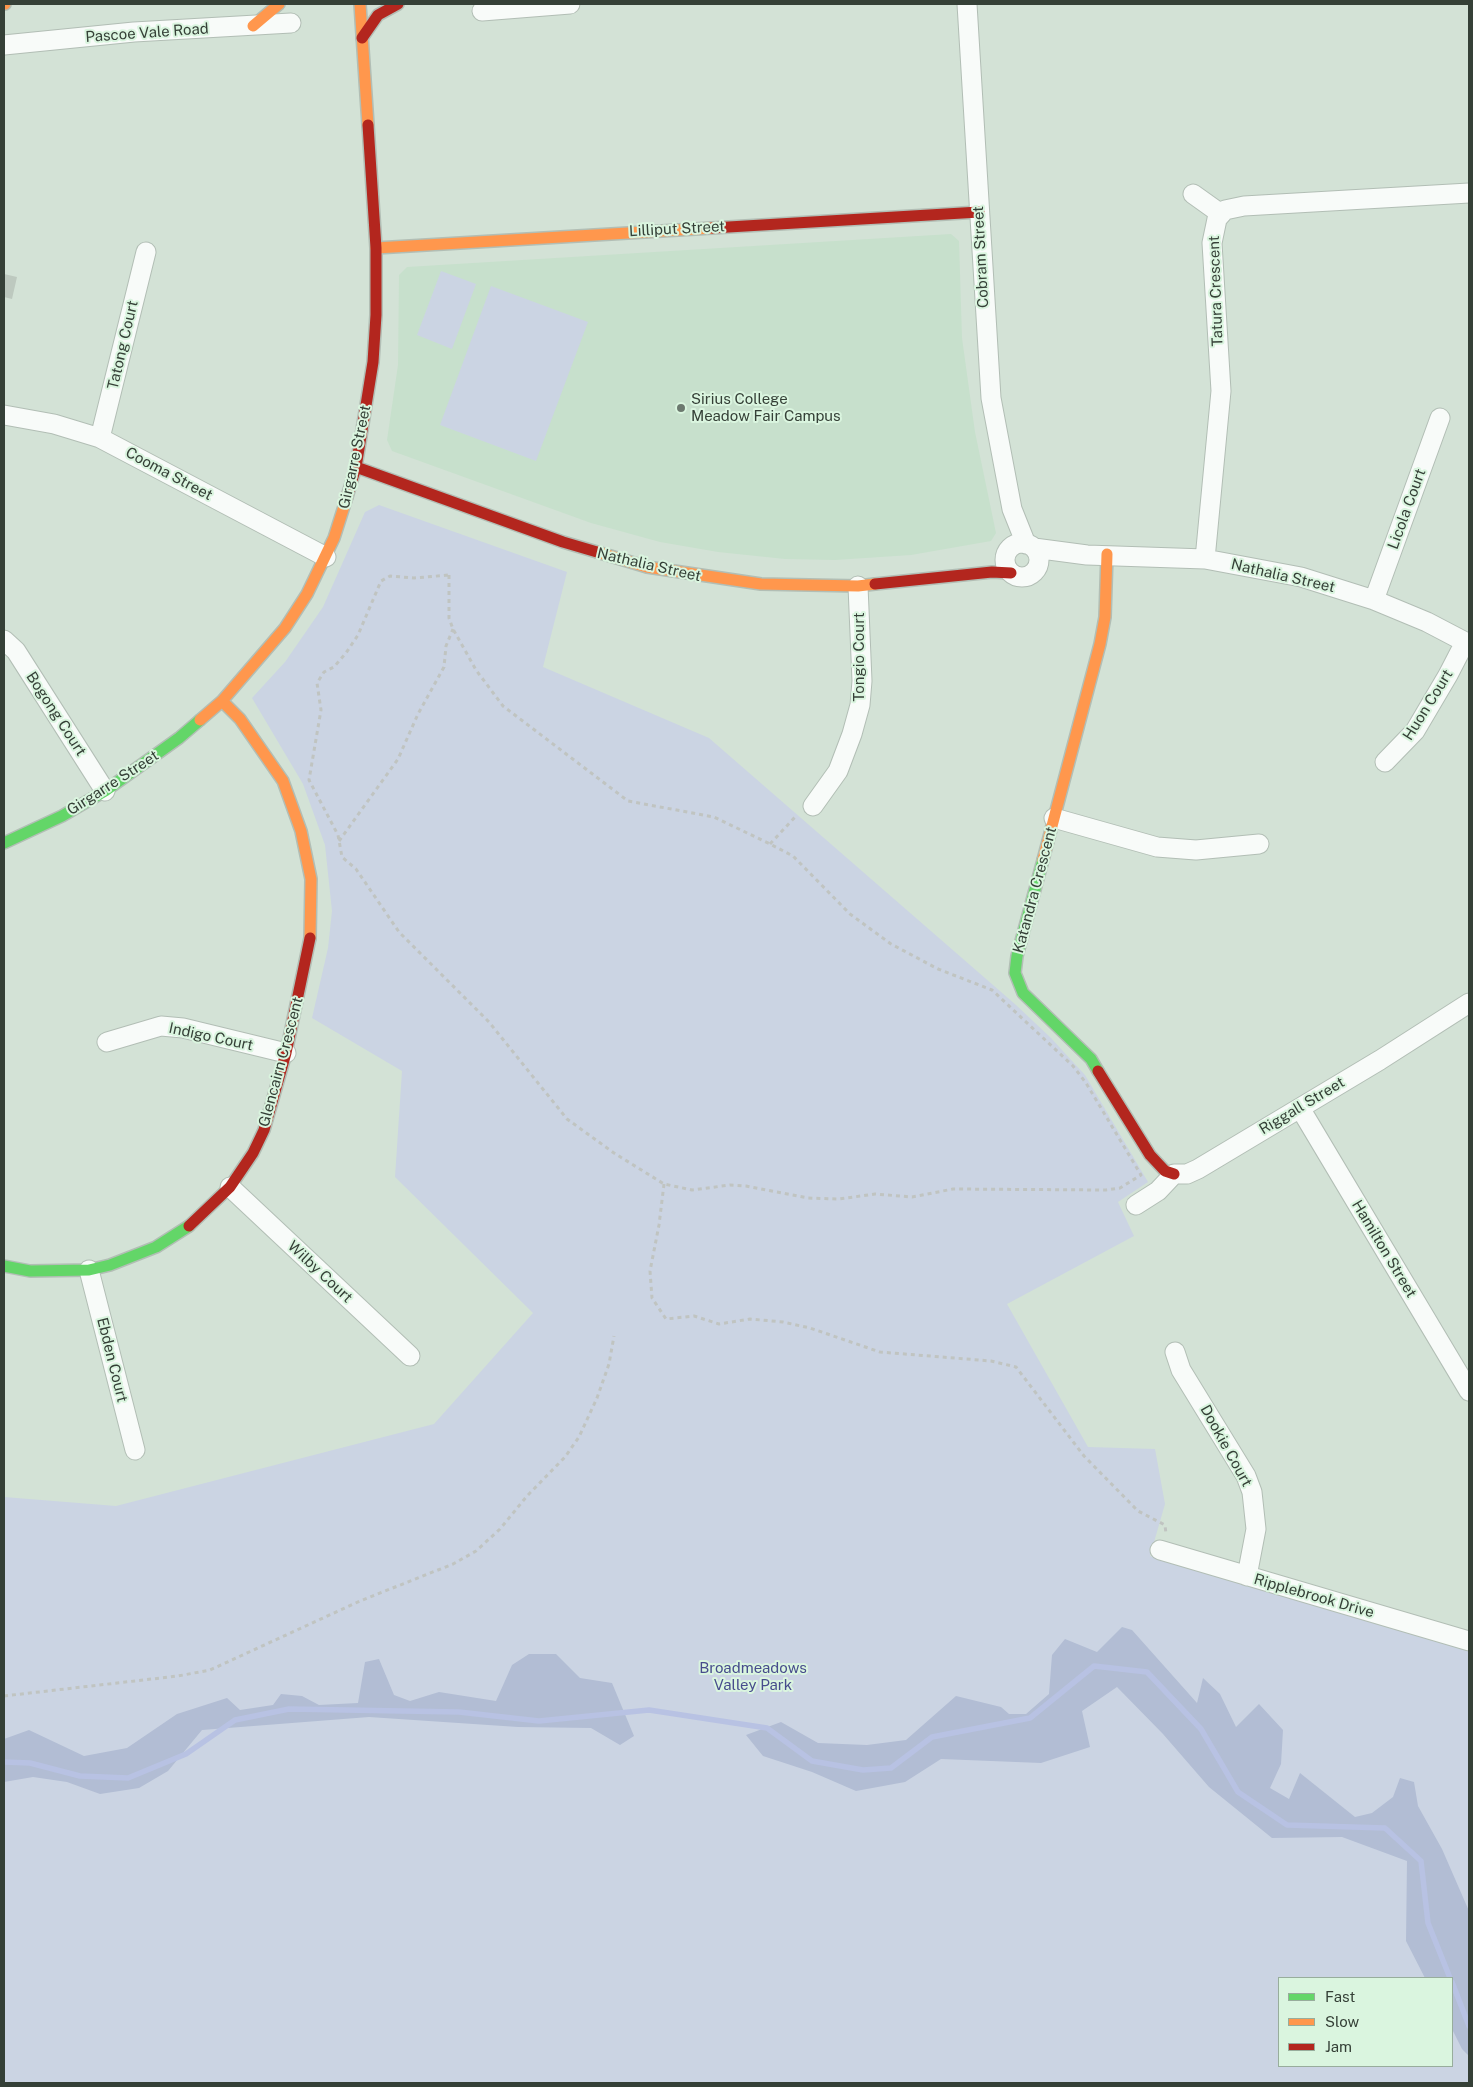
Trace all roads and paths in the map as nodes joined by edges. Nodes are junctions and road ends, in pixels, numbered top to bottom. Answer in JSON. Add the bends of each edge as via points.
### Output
{"nodes":[{"id":1,"x":279,"y":4,"type":"edge"},
{"id":2,"x":360,"y":4,"type":"edge"},
{"id":3,"x":398,"y":4,"type":"edge"},
{"id":4,"x":570,"y":4,"type":"edge"},
{"id":5,"x":966,"y":4,"type":"edge"},
{"id":6,"x":482,"y":11,"type":"dead end"},
{"id":7,"x":291,"y":23,"type":"dead end"},
{"id":8,"x":253,"y":26,"type":"junction"},
{"id":9,"x":362,"y":38,"type":"junction"},
{"id":10,"x":4,"y":45,"type":"edge"},
{"id":11,"x":1469,"y":193,"type":"edge"},
{"id":12,"x":1193,"y":194,"type":"dead end"},
{"id":13,"x":979,"y":212,"type":"junction"},
{"id":14,"x":1221,"y":214,"type":"junction"},
{"id":15,"x":376,"y":248,"type":"junction"},
{"id":16,"x":146,"y":252,"type":"dead end"},
{"id":17,"x":4,"y":415,"type":"edge"},
{"id":18,"x":1440,"y":418,"type":"dead end"},
{"id":19,"x":100,"y":438,"type":"junction"},
{"id":20,"x":356,"y":467,"type":"junction"},
{"id":21,"x":1020,"y":548,"type":"junction"},
{"id":22,"x":1107,"y":554,"type":"junction"},
{"id":23,"x":1087,"y":555,"type":"junction"},
{"id":24,"x":326,"y":557,"type":"junction"},
{"id":25,"x":1205,"y":559,"type":"junction"},
{"id":26,"x":1036,"y":569,"type":"junction"},
{"id":27,"x":1011,"y":572,"type":"junction"},
{"id":28,"x":954,"y":576,"type":"junction"},
{"id":29,"x":858,"y":586,"type":"junction"},
{"id":30,"x":1374,"y":600,"type":"junction"},
{"id":31,"x":453,"y":629,"type":"junction"},
{"id":32,"x":4,"y":640,"type":"edge"},
{"id":33,"x":1467,"y":643,"type":"edge"},
{"id":34,"x":222,"y":700,"type":"junction"},
{"id":35,"x":1385,"y":762,"type":"dead end"},
{"id":36,"x":105,"y":791,"type":"junction"},
{"id":37,"x":813,"y":806,"type":"dead end"},
{"id":38,"x":796,"y":816,"type":"dead end"},
{"id":39,"x":1054,"y":818,"type":"junction"},
{"id":40,"x":339,"y":841,"type":"junction"},
{"id":41,"x":4,"y":843,"type":"edge"},
{"id":42,"x":770,"y":844,"type":"junction"},
{"id":43,"x":1259,"y":844,"type":"dead end"},
{"id":44,"x":1469,"y":1003,"type":"edge"},
{"id":45,"x":107,"y":1042,"type":"dead end"},
{"id":46,"x":286,"y":1053,"type":"junction"},
{"id":47,"x":1300,"y":1108,"type":"junction"},
{"id":48,"x":1174,"y":1174,"type":"junction"},
{"id":49,"x":664,"y":1184,"type":"junction"},
{"id":50,"x":230,"y":1187,"type":"junction"},
{"id":51,"x":1136,"y":1205,"type":"dead end"},
{"id":52,"x":4,"y":1266,"type":"edge"},
{"id":53,"x":89,"y":1270,"type":"junction"},
{"id":54,"x":614,"y":1336,"type":"dead end"},
{"id":55,"x":1175,"y":1352,"type":"dead end"},
{"id":56,"x":410,"y":1356,"type":"dead end"},
{"id":57,"x":1469,"y":1391,"type":"edge"},
{"id":58,"x":135,"y":1450,"type":"dead end"},
{"id":59,"x":1163,"y":1551,"type":"joint"},
{"id":60,"x":1247,"y":1576,"type":"junction"},
{"id":61,"x":1469,"y":1641,"type":"edge"},
{"id":62,"x":4,"y":1696,"type":"edge"}],
"edges":[{"from":1,"to":8,"type":"street"},
{"from":2,"to":9,"type":"street","name":"Girgarre Street"},
{"from":3,"to":9,"type":"street","via":[[378,16]]},
{"from":4,"to":6,"type":"street"},
{"from":5,"to":13,"type":"street","name":"Cobram Street"},
{"from":7,"to":8,"type":"street","name":"Pascoe Vale Road"},
{"from":8,"to":10,"type":"street","name":"Pascoe Vale Road","via":[[134,32]]},
{"from":9,"to":15,"type":"street","name":"Girgarre Street"},
{"from":11,"to":14,"type":"street","name":"Tatura Crescent","via":[[1244,206]]},
{"from":12,"to":14,"type":"street"},
{"from":13,"to":15,"type":"street","name":"Lilliput Street"},
{"from":13,"to":21,"type":"street","name":"Cobram Street","via":[[991,398]]},
{"from":14,"to":25,"type":"street","name":"Tatura Crescent","via":[[1216,219],[1212,243],[1221,391]]},
{"from":15,"to":20,"type":"street","name":"Girgarre Street","via":[[373,362]]},
{"from":16,"to":19,"type":"street","name":"Tatong Court"},
{"from":17,"to":19,"type":"street","name":"Cooma Street","via":[[54,424]]},
{"from":18,"to":30,"type":"street","name":"Licola Court"},
{"from":19,"to":24,"type":"street","name":"Cooma Street"},
{"from":20,"to":24,"type":"street","name":"Girgarre Street","via":[[344,511]]},
{"from":20,"to":29,"type":"street","name":"Nathalia Street","via":[[563,542],[647,567],[762,584]]},
{"from":21,"to":23,"type":"street","name":"Nathalia Street"},
{"from":21,"to":26,"type":"street","via":[[1039,558]]},
{"from":21,"to":27,"type":"street","via":[[1006,563]]},
{"from":21,"to":28,"type":"street","name":"Nathalia Street"},
{"from":22,"to":23,"type":"street","name":"Nathalia Street"},
{"from":22,"to":25,"type":"street","name":"Nathalia Street"},
{"from":22,"to":39,"type":"street","name":"Katandra Crescent","via":[[1100,644]]},
{"from":23,"to":26,"type":"street","name":"Nathalia Street"},
{"from":24,"to":34,"type":"street","name":"Girgarre Street","via":[[285,628]]},
{"from":25,"to":30,"type":"street","name":"Nathalia Street","via":[[1300,577]]},
{"from":26,"to":27,"type":"street","via":[[1028,576],[1016,576]]},
{"from":27,"to":28,"type":"street","name":"Nathalia Street"},
{"from":28,"to":29,"type":"street","name":"Nathalia Street"},
{"from":29,"to":37,"type":"street","name":"Tongio Court","via":[[860,705],[838,771]]},
{"from":30,"to":33,"type":"street","name":"Nathalia Street"},
{"from":31,"to":40,"type":"path","via":[[446,646],[444,667],[398,759]]},
{"from":31,"to":40,"type":"path","via":[[448,618],[449,575],[390,576],[378,586],[369,612],[346,653],[319,678],[317,687],[321,710],[310,780]]},
{"from":31,"to":42,"type":"path","via":[[476,670],[503,706],[628,802],[714,817]]},
{"from":32,"to":36,"type":"street","name":"Bogong Court","via":[[16,651]]},
{"from":33,"to":35,"type":"street","name":"Huon Court","via":[[1415,731]]},
{"from":34,"to":36,"type":"street","name":"Girgarre Street","via":[[165,750]]},
{"from":34,"to":46,"type":"street","name":"Glencairn Crescent","via":[[240,719],[283,782],[307,853],[312,902],[310,940]]},
{"from":36,"to":41,"type":"street","name":"Girgarre Street"},
{"from":38,"to":42,"type":"path"},
{"from":39,"to":43,"type":"street","via":[[1157,847],[1196,850]]},
{"from":39,"to":48,"type":"street","name":"Katandra Crescent","via":[[1017,956],[1015,973],[1018,986],[1091,1059],[1150,1155],[1165,1171]]},
{"from":40,"to":49,"type":"path","via":[[342,857],[356,869],[399,932],[489,1022],[567,1119]]},
{"from":42,"to":49,"type":"path","via":[[794,856],[850,914],[891,944],[938,969],[992,990],[1073,1066],[1141,1175],[1120,1188],[1106,1190],[953,1189],[912,1198],[875,1194],[823,1199],[746,1186],[692,1190]]},
{"from":44,"to":47,"type":"street","name":"Riggall Street"},
{"from":45,"to":46,"type":"street","name":"Indigo Court","via":[[161,1026],[184,1028]]},
{"from":46,"to":50,"type":"street","name":"Glencairn Crescent","via":[[254,1154]]},
{"from":47,"to":48,"type":"street","name":"Riggall Street","via":[[1198,1169],[1187,1174]]},
{"from":47,"to":57,"type":"street","name":"Hamilton Street"},
{"from":48,"to":51,"type":"street","via":[[1158,1191]]},
{"from":49,"to":59,"type":"path","via":[[650,1271],[652,1298],[666,1319],[694,1316],[719,1324],[750,1319],[783,1322],[880,1352],[991,1361],[1016,1367],[1084,1456],[1138,1511],[1165,1525]]},
{"from":50,"to":53,"type":"street","name":"Glencairn Crescent","via":[[206,1212],[163,1243],[131,1258]]},
{"from":50,"to":56,"type":"street","name":"Wilby Court"},
{"from":52,"to":53,"type":"street","name":"Glencairn Crescent","via":[[30,1271]]},
{"from":53,"to":58,"type":"street","name":"Ebden Court"},
{"from":54,"to":62,"type":"path","via":[[609,1364],[579,1437],[500,1529],[476,1551],[210,1670]]},
{"from":55,"to":60,"type":"street","name":"Dookie Court","via":[[1181,1370],[1246,1476],[1252,1492],[1256,1530]]},
{"from":59,"to":60,"type":"street","name":"Ripplebrook Drive"},
{"from":60,"to":61,"type":"street","name":"Ripplebrook Drive"}]}
